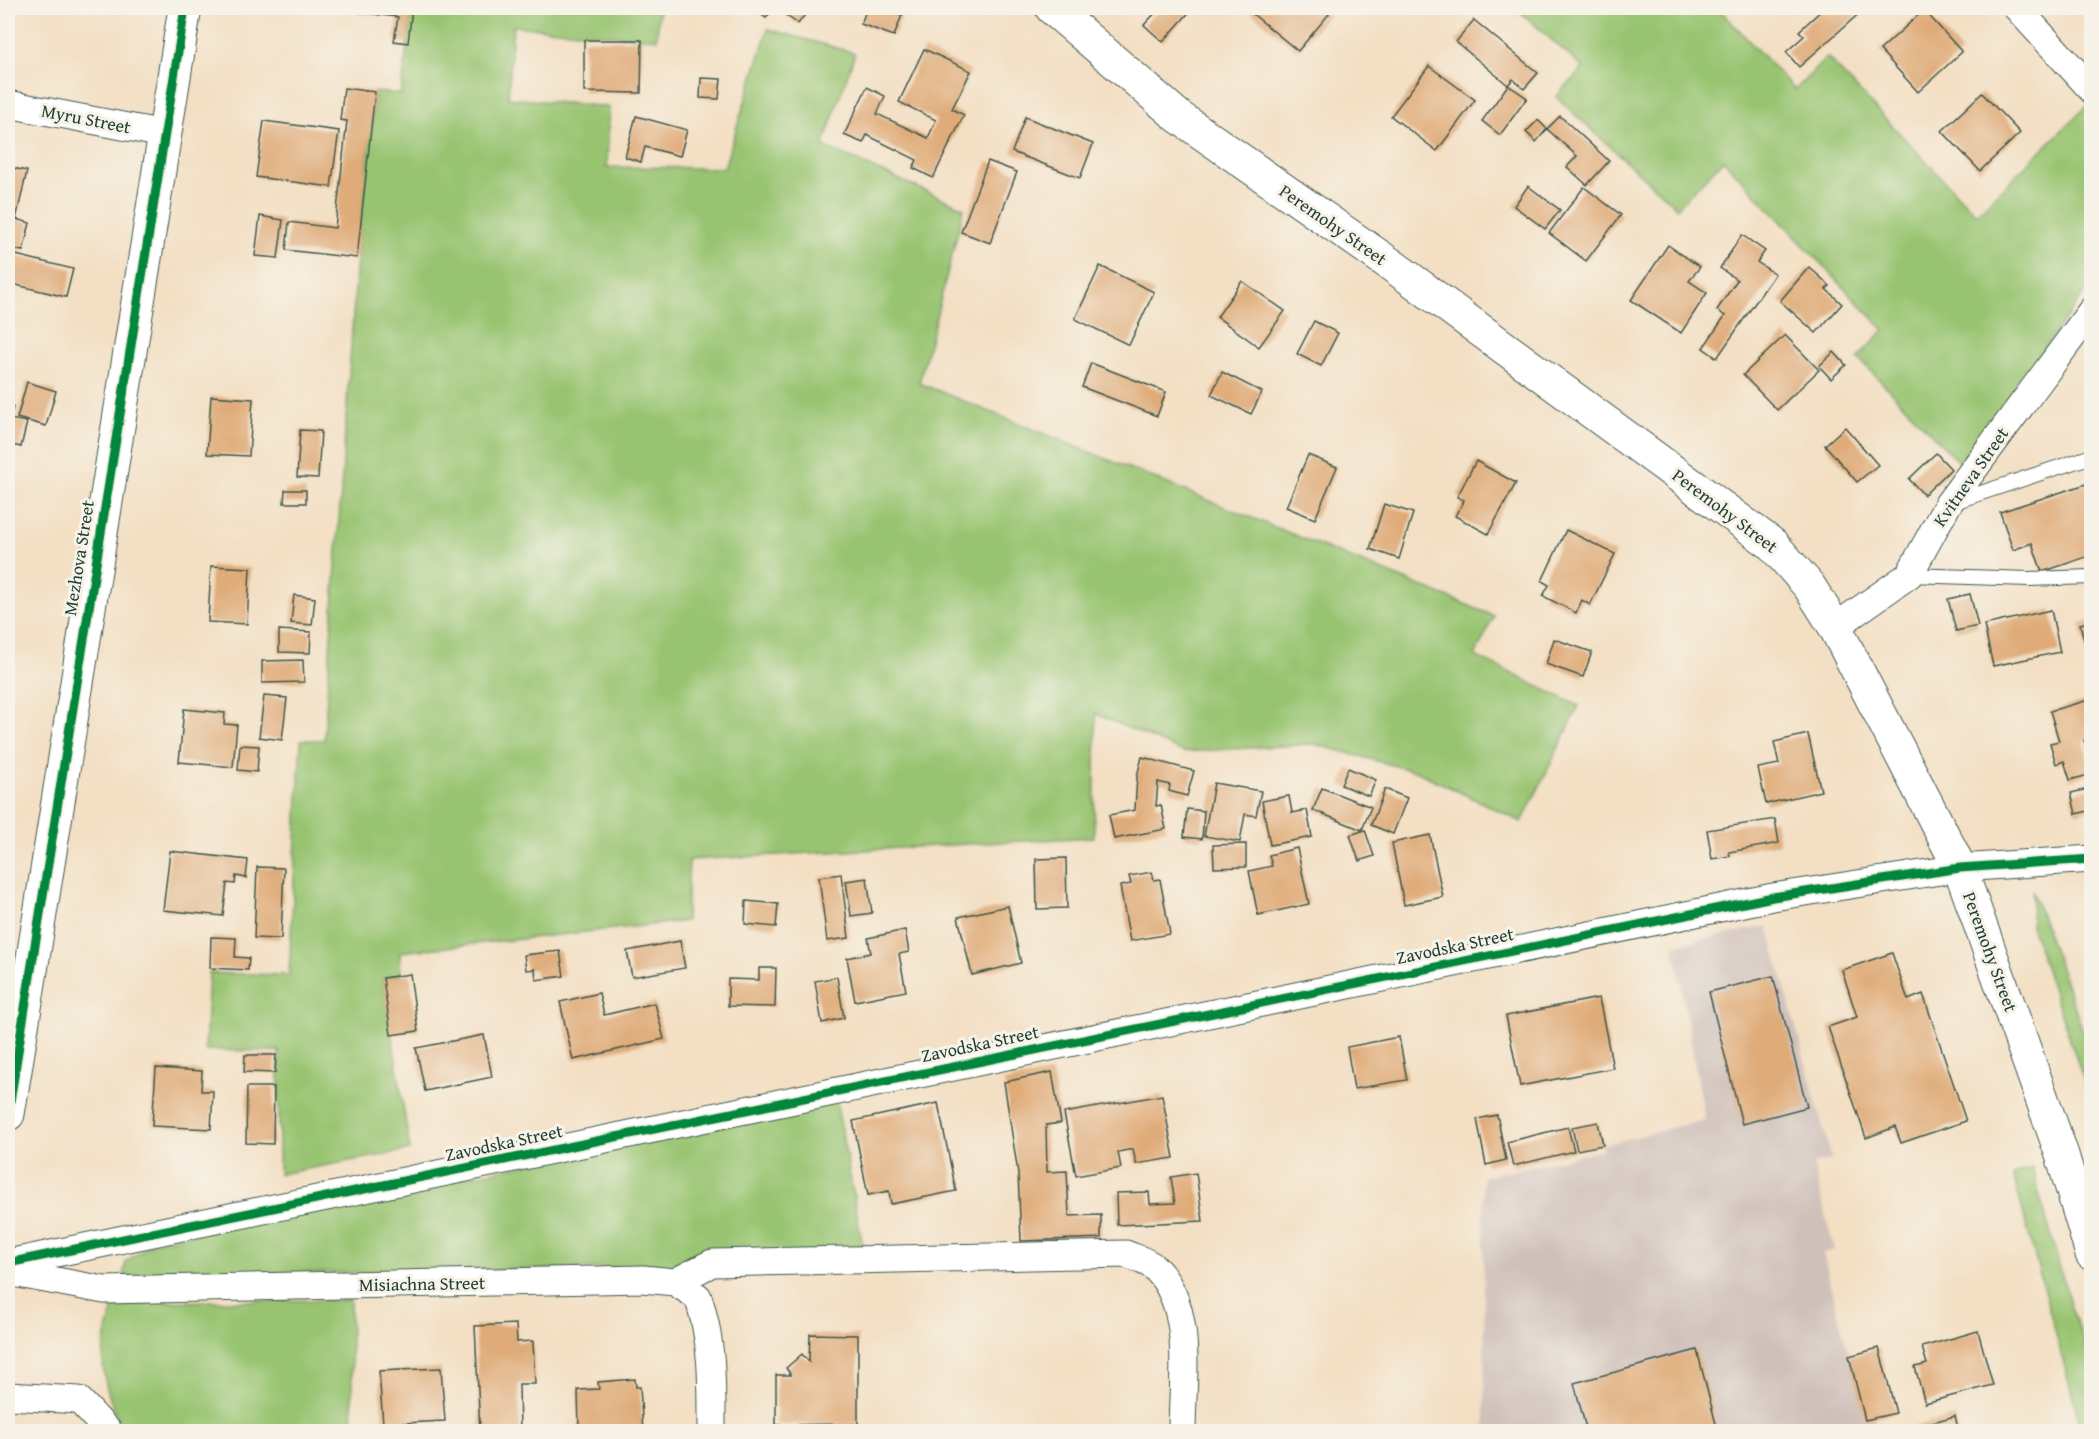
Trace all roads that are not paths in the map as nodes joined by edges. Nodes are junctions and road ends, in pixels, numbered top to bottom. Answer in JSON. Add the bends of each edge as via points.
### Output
{"nodes":[{"id":1,"x":185,"y":8,"type":"edge"},
{"id":2,"x":1052,"y":8,"type":"edge"},
{"id":3,"x":2017,"y":8,"type":"edge"},
{"id":4,"x":2091,"y":90,"type":"edge"},
{"id":5,"x":8,"y":104,"type":"edge"},
{"id":6,"x":164,"y":134,"type":"junction"},
{"id":7,"x":2091,"y":310,"type":"edge"},
{"id":8,"x":2091,"y":456,"type":"edge"},
{"id":9,"x":1948,"y":504,"type":"junction"},
{"id":10,"x":1909,"y":575,"type":"junction"},
{"id":11,"x":2091,"y":577,"type":"edge"},
{"id":12,"x":1835,"y":627,"type":"junction"},
{"id":13,"x":2091,"y":859,"type":"edge"},
{"id":14,"x":1960,"y":868,"type":"junction"},
{"id":15,"x":8,"y":1114,"type":"edge"},
{"id":16,"x":2091,"y":1254,"type":"edge"},
{"id":17,"x":8,"y":1263,"type":"edge"},
{"id":18,"x":8,"y":1272,"type":"edge"},
{"id":19,"x":675,"y":1282,"type":"junction"},
{"id":20,"x":8,"y":1396,"type":"edge"},
{"id":21,"x":109,"y":1431,"type":"edge"},
{"id":22,"x":712,"y":1431,"type":"edge"},
{"id":23,"x":1182,"y":1431,"type":"edge"}],
"edges":[{"from":1,"to":6,"type":"main road","name":"Mezhova Street"},
{"from":2,"to":12,"type":"main road","name":"Peremohy Street","via":[[1179,117],[1393,266],[1772,544],[1809,586]]},
{"from":3,"to":4,"type":"street"},
{"from":5,"to":6,"type":"street","name":"Myru Street"},
{"from":6,"to":15,"type":"main road","name":"Mezhova Street"},
{"from":7,"to":9,"type":"street","name":"Kvitneva Street"},
{"from":8,"to":9,"type":"lane"},
{"from":9,"to":10,"type":"street","name":"Kvitneva Street"},
{"from":10,"to":11,"type":"lane"},
{"from":10,"to":12,"type":"street","name":"Kvitneva Street"},
{"from":12,"to":14,"type":"main road","name":"Peremohy Street"},
{"from":13,"to":14,"type":"street","name":"Zavodska Street"},
{"from":14,"to":16,"type":"main road","name":"Peremohy Street","via":[[2058,1145]]},
{"from":14,"to":17,"type":"street","name":"Zavodska Street","via":[[1773,897]]},
{"from":18,"to":19,"type":"street","name":"Misiachna Street","via":[[104,1290]]},
{"from":19,"to":22,"type":"street","via":[[698,1297],[708,1326]]},
{"from":19,"to":23,"type":"street","via":[[712,1263],[1126,1254],[1154,1267],[1175,1297],[1182,1332]]},
{"from":20,"to":21,"type":"street","via":[[80,1400]]}]}
